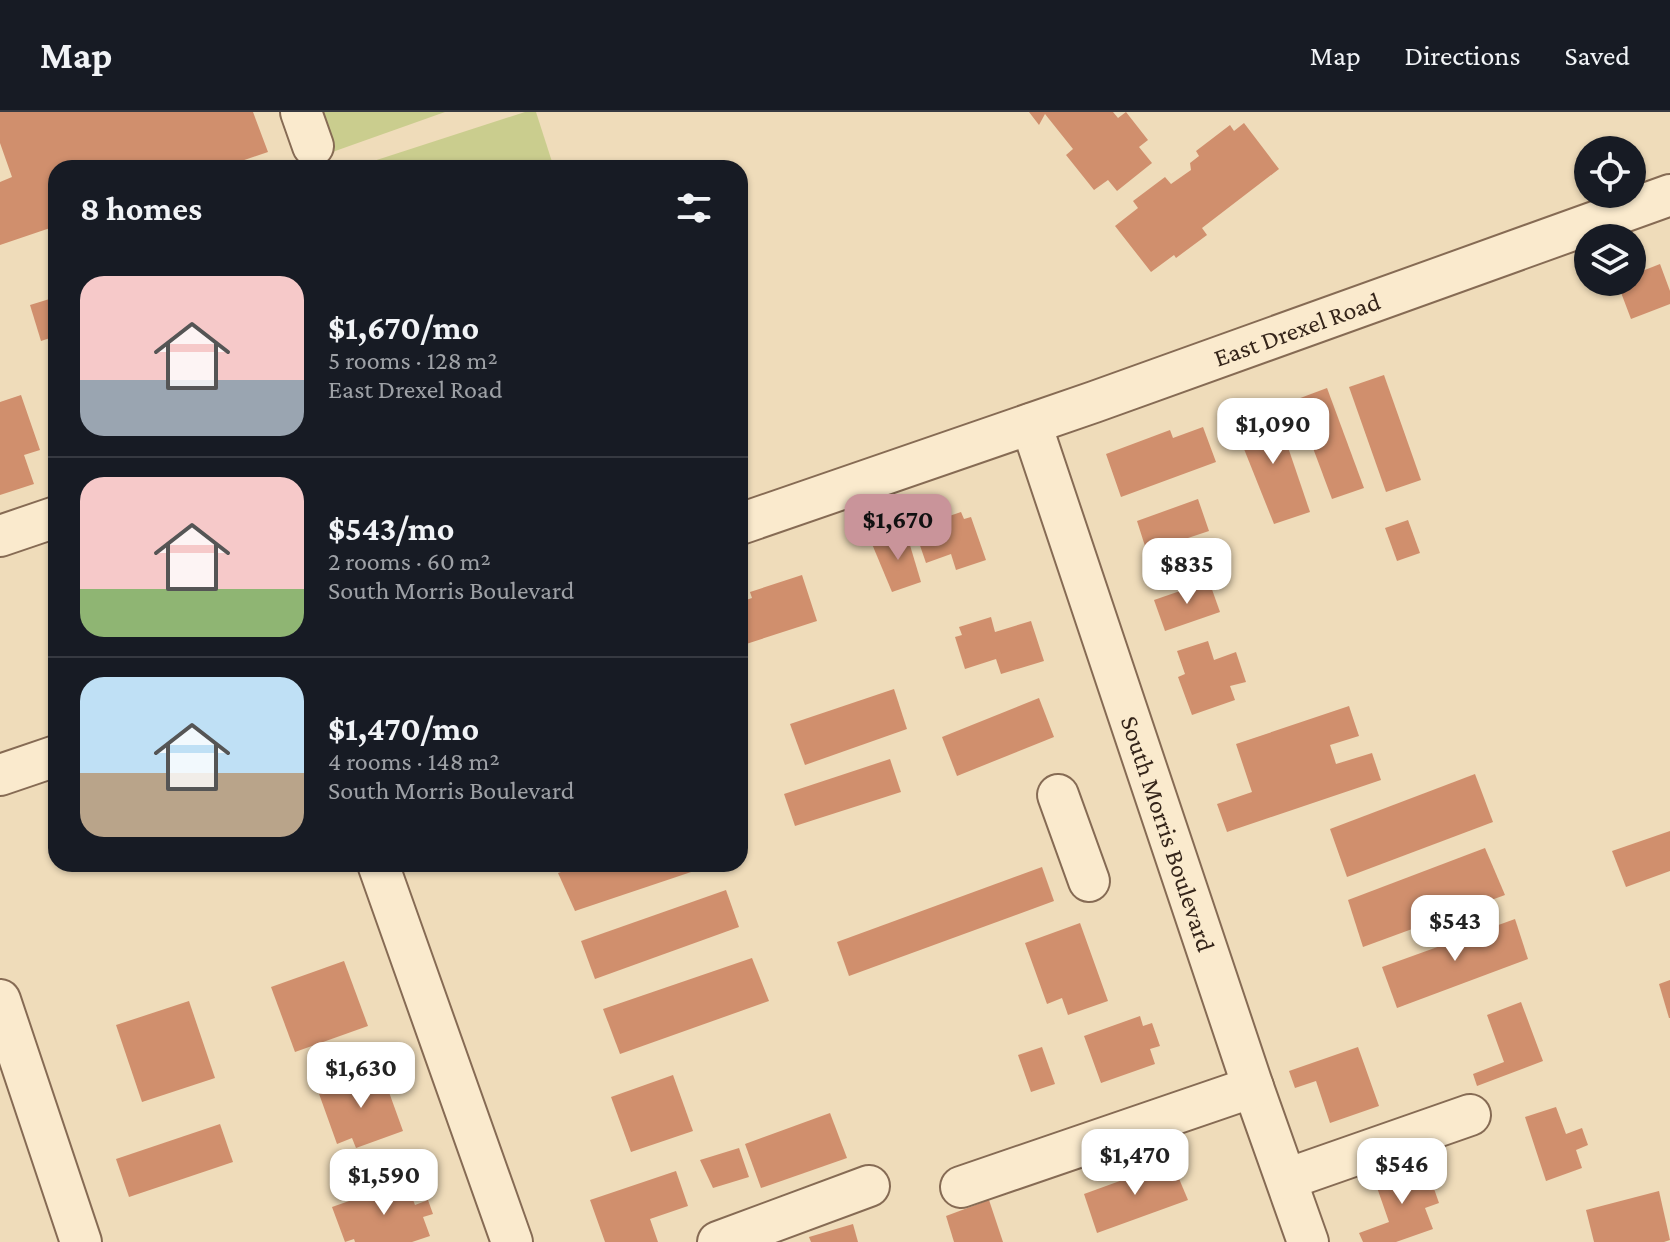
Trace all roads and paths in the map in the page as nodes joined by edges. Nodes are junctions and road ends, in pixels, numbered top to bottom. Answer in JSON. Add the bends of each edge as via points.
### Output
{"nodes":[{"id":1,"x":1670,"y":195,"type":"edge"},
{"id":2,"x":1031,"y":424,"type":"junction"},
{"id":3,"x":48,"y":520,"type":"edge"},
{"id":4,"x":748,"y":521,"type":"edge"},
{"id":5,"x":0,"y":536,"type":"edge"},
{"id":6,"x":48,"y":759,"type":"edge"},
{"id":7,"x":0,"y":775,"type":"edge"},
{"id":8,"x":1058,"y":795,"type":"dead end"},
{"id":9,"x":381,"y":872,"type":"edge"},
{"id":10,"x":1089,"y":881,"type":"dead end"},
{"id":11,"x":0,"y":1000,"type":"edge"},
{"id":12,"x":1253,"y":1087,"type":"junction"},
{"id":13,"x":1470,"y":1115,"type":"dead end"},
{"id":14,"x":1287,"y":1179,"type":"junction"},
{"id":15,"x":869,"y":1186,"type":"dead end"},
{"id":16,"x":961,"y":1187,"type":"dead end"},
{"id":17,"x":81,"y":1242,"type":"edge"},
{"id":18,"x":512,"y":1242,"type":"edge"},
{"id":19,"x":718,"y":1242,"type":"edge"},
{"id":20,"x":1308,"y":1242,"type":"edge"}],
"edges":[{"from":1,"to":2,"type":"street","name":"East Drexel Road"},
{"from":2,"to":4,"type":"street","name":"East Drexel Road"},
{"from":2,"to":12,"type":"street","name":"South Morris Boulevard"},
{"from":3,"to":5,"type":"street"},
{"from":6,"to":7,"type":"street"},
{"from":8,"to":10,"type":"street"},
{"from":9,"to":18,"type":"street"},
{"from":11,"to":17,"type":"street"},
{"from":12,"to":14,"type":"street","name":"South Morris Boulevard"},
{"from":12,"to":16,"type":"street"},
{"from":13,"to":14,"type":"street"},
{"from":14,"to":20,"type":"street","name":"South Morris Boulevard"},
{"from":15,"to":19,"type":"street"}]}
